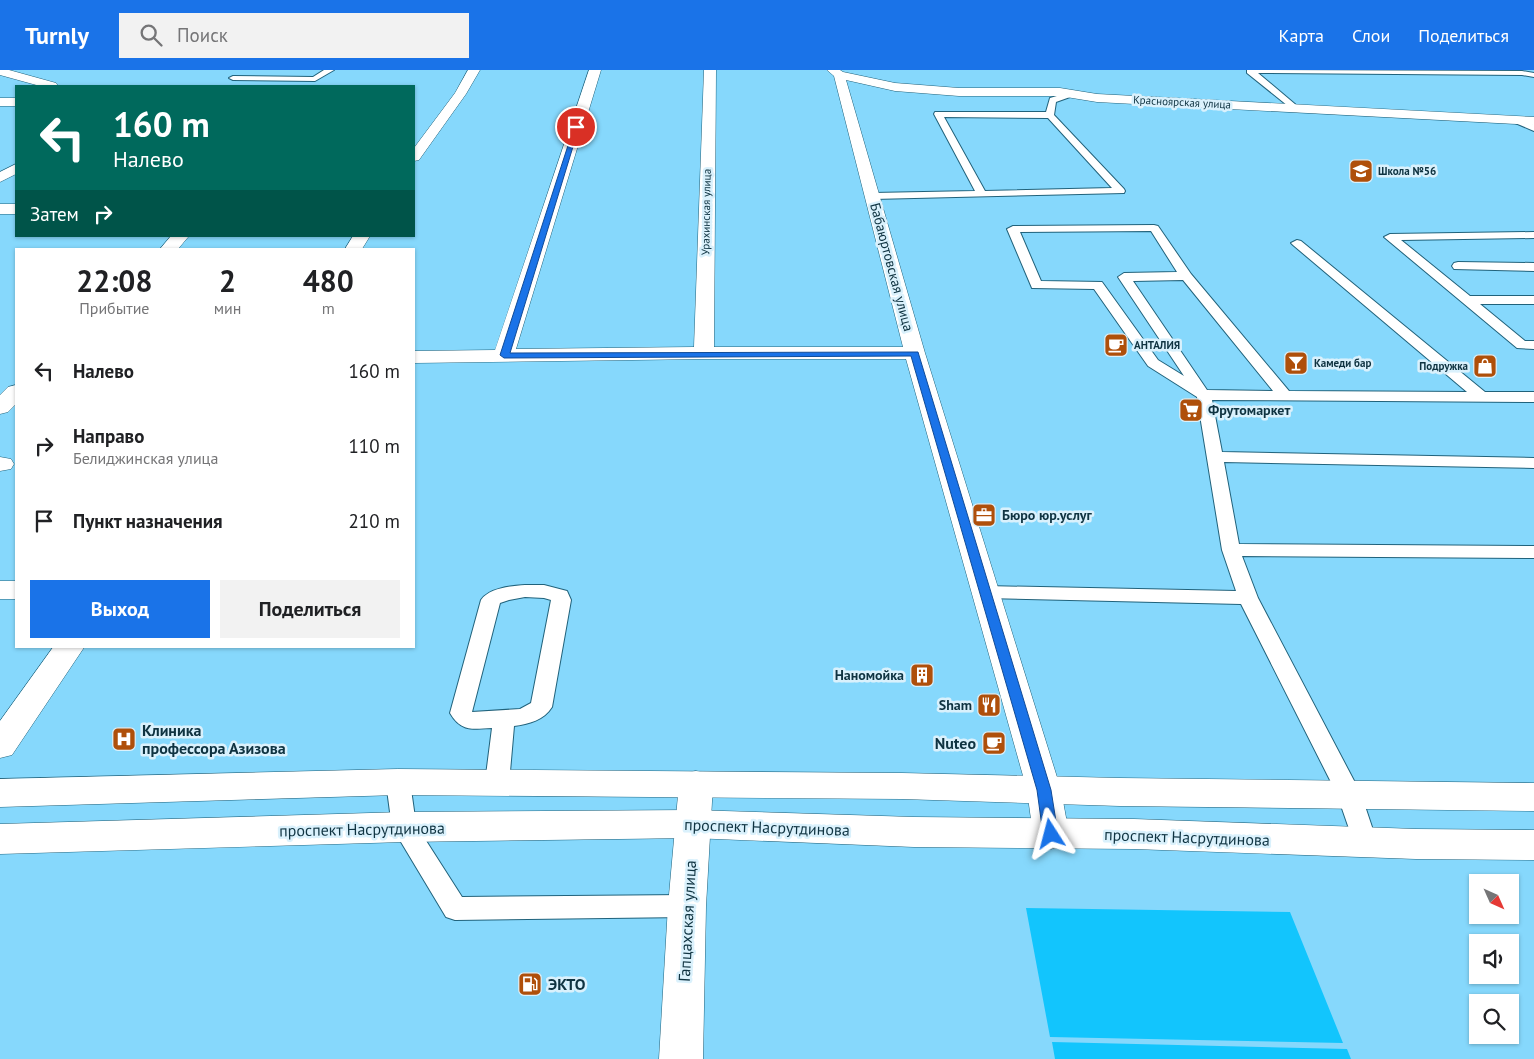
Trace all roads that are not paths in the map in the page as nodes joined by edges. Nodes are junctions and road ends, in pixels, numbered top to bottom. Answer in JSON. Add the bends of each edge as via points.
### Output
{"nodes":[{"id":1,"x":330,"y":70,"type":"edge"},
{"id":2,"x":474,"y":70,"type":"edge"},
{"id":3,"x":595,"y":70,"type":"edge"},
{"id":4,"x":710,"y":70,"type":"edge"},
{"id":5,"x":0,"y":71,"type":"edge"},
{"id":6,"x":836,"y":72,"type":"edge"},
{"id":7,"x":1534,"y":75,"type":"edge"},
{"id":8,"x":1048,"y":77,"type":"dead end"},
{"id":9,"x":233,"y":78,"type":"dead end"},
{"id":10,"x":1264,"y":82,"type":"junction"},
{"id":11,"x":1274,"y":82,"type":"dead end"},
{"id":12,"x":1524,"y":83,"type":"dead end"},
{"id":13,"x":1534,"y":83,"type":"edge"},
{"id":14,"x":49,"y":85,"type":"edge"},
{"id":15,"x":895,"y":87,"type":"junction"},
{"id":16,"x":1063,"y":93,"type":"junction"},
{"id":17,"x":846,"y":98,"type":"junction"},
{"id":18,"x":0,"y":102,"type":"edge"},
{"id":19,"x":15,"y":102,"type":"edge"},
{"id":20,"x":1293,"y":107,"type":"junction"},
{"id":21,"x":1050,"y":115,"type":"junction"},
{"id":22,"x":1516,"y":120,"type":"junction"},
{"id":23,"x":1534,"y":121,"type":"edge"},
{"id":24,"x":1534,"y":128,"type":"edge"},
{"id":25,"x":415,"y":156,"type":"edge"},
{"id":26,"x":0,"y":160,"type":"edge"},
{"id":27,"x":15,"y":160,"type":"edge"},
{"id":28,"x":15,"y":169,"type":"edge"},
{"id":29,"x":0,"y":178,"type":"edge"},
{"id":30,"x":982,"y":194,"type":"junction"},
{"id":31,"x":873,"y":196,"type":"junction"},
{"id":32,"x":0,"y":209,"type":"edge"},
{"id":33,"x":15,"y":209,"type":"edge"},
{"id":34,"x":1534,"y":234,"type":"edge"},
{"id":35,"x":180,"y":237,"type":"edge"},
{"id":36,"x":361,"y":237,"type":"edge"},
{"id":37,"x":1297,"y":242,"type":"dead end"},
{"id":38,"x":169,"y":248,"type":"edge"},
{"id":39,"x":354,"y":248,"type":"edge"},
{"id":40,"x":1458,"y":266,"type":"dead end"},
{"id":41,"x":1534,"y":267,"type":"edge"},
{"id":42,"x":1186,"y":276,"type":"junction"},
{"id":43,"x":1467,"y":300,"type":"junction"},
{"id":44,"x":1534,"y":300,"type":"edge"},
{"id":45,"x":1528,"y":345,"type":"edge"},
{"id":46,"x":704,"y":353,"type":"junction"},
{"id":47,"x":914,"y":353,"type":"junction"},
{"id":48,"x":504,"y":355,"type":"junction"},
{"id":49,"x":1534,"y":355,"type":"edge"},
{"id":50,"x":415,"y":357,"type":"edge"},
{"id":51,"x":15,"y":393,"type":"edge"},
{"id":52,"x":1204,"y":395,"type":"junction"},
{"id":53,"x":1284,"y":396,"type":"junction"},
{"id":54,"x":1482,"y":397,"type":"junction"},
{"id":55,"x":1534,"y":397,"type":"edge"},
{"id":56,"x":0,"y":407,"type":"edge"},
{"id":57,"x":1215,"y":457,"type":"junction"},
{"id":58,"x":1534,"y":463,"type":"edge"},
{"id":59,"x":1231,"y":550,"type":"junction"},
{"id":60,"x":1534,"y":552,"type":"edge"},
{"id":61,"x":0,"y":590,"type":"edge"},
{"id":62,"x":15,"y":590,"type":"edge"},
{"id":63,"x":985,"y":592,"type":"junction"},
{"id":64,"x":1248,"y":598,"type":"junction"},
{"id":65,"x":69,"y":648,"type":"edge"},
{"id":66,"x":504,"y":719,"type":"junction"},
{"id":67,"x":0,"y":746,"type":"edge"},
{"id":68,"x":398,"y":782,"type":"junction"},
{"id":69,"x":497,"y":783,"type":"junction"},
{"id":70,"x":696,"y":784,"type":"junction"},
{"id":71,"x":1044,"y":790,"type":"junction"},
{"id":72,"x":0,"y":793,"type":"edge"},
{"id":73,"x":1349,"y":794,"type":"junction"},
{"id":74,"x":1534,"y":797,"type":"edge"},
{"id":75,"x":692,"y":824,"type":"junction"},
{"id":76,"x":404,"y":828,"type":"junction"},
{"id":77,"x":1051,"y":834,"type":"junction"},
{"id":78,"x":0,"y":839,"type":"edge"},
{"id":79,"x":1365,"y":842,"type":"junction"},
{"id":80,"x":1534,"y":845,"type":"edge"},
{"id":81,"x":687,"y":906,"type":"junction"},
{"id":82,"x":681,"y":1059,"type":"edge"}],
"edges":[{"from":1,"to":9,"type":"lane","via":[[315,79]]},
{"from":2,"to":25,"type":"street"},
{"from":3,"to":48,"type":"street"},
{"from":4,"to":46,"type":"street","name":"Урахинская улица"},
{"from":5,"to":14,"type":"street"},
{"from":6,"to":15,"type":"street","name":"Красноярская улица"},
{"from":6,"to":17,"type":"street","name":"Бабаюртовская улица"},
{"from":7,"to":10,"type":"lane","via":[[1522,72],[1250,71]]},
{"from":8,"to":16,"type":"street"},
{"from":10,"to":11,"type":"lane"},
{"from":10,"to":20,"type":"lane"},
{"from":12,"to":13,"type":"lane"},
{"from":15,"to":16,"type":"street","name":"Красноярская улица","via":[[960,92]]},
{"from":15,"to":17,"type":"street","via":[[865,91]]},
{"from":16,"to":20,"type":"street","name":"Красноярская улица","via":[[1097,98]]},
{"from":16,"to":21,"type":"lane","via":[[1051,101]]},
{"from":17,"to":31,"type":"street","name":"Бабаюртовская улица"},
{"from":18,"to":19,"type":"street"},
{"from":20,"to":22,"type":"street","name":"Красноярская улица"},
{"from":21,"to":30,"type":"lane","via":[[938,114]]},
{"from":21,"to":30,"type":"lane","via":[[1120,191]]},
{"from":22,"to":23,"type":"street","name":"Красноярская улица"},
{"from":22,"to":24,"type":"lane"},
{"from":26,"to":27,"type":"street"},
{"from":28,"to":29,"type":"street"},
{"from":30,"to":31,"type":"lane"},
{"from":31,"to":47,"type":"street","name":"Бабаюртовская улица"},
{"from":32,"to":33,"type":"street"},
{"from":34,"to":43,"type":"lane","via":[[1390,237]]},
{"from":35,"to":38,"type":"street"},
{"from":36,"to":39,"type":"street"},
{"from":37,"to":54,"type":"lane"},
{"from":40,"to":41,"type":"lane"},
{"from":42,"to":52,"type":"lane","via":[[1124,277]]},
{"from":42,"to":52,"type":"lane","via":[[1154,228],[1013,229],[1036,284],[1098,285],[1153,362]]},
{"from":42,"to":53,"type":"lane"},
{"from":43,"to":44,"type":"lane"},
{"from":43,"to":45,"type":"lane"},
{"from":45,"to":49,"type":"lane"},
{"from":46,"to":47,"type":"street"},
{"from":46,"to":48,"type":"street"},
{"from":47,"to":63,"type":"street","name":"Бабаюртовская улица"},
{"from":48,"to":50,"type":"street"},
{"from":51,"to":56,"type":"street"},
{"from":52,"to":53,"type":"lane"},
{"from":52,"to":57,"type":"lane"},
{"from":53,"to":54,"type":"lane"},
{"from":54,"to":55,"type":"lane"},
{"from":57,"to":58,"type":"lane"},
{"from":57,"to":59,"type":"lane"},
{"from":59,"to":60,"type":"lane"},
{"from":59,"to":64,"type":"lane"},
{"from":61,"to":62,"type":"street"},
{"from":63,"to":64,"type":"lane"},
{"from":63,"to":71,"type":"street","name":"Бабаюртовская улица"},
{"from":64,"to":73,"type":"lane"},
{"from":65,"to":67,"type":"street"},
{"from":66,"to":66,"type":"lane","via":[[522,718],[541,706],[561,600],[550,591],[500,594],[491,600],[461,712],[464,718],[472,721]]},
{"from":66,"to":69,"type":"lane"},
{"from":68,"to":69,"type":"street"},
{"from":68,"to":72,"type":"street"},
{"from":68,"to":76,"type":"lane"},
{"from":69,"to":70,"type":"street"},
{"from":70,"to":71,"type":"street"},
{"from":70,"to":75,"type":"street","name":"Гапцахская улица"},
{"from":71,"to":73,"type":"street"},
{"from":71,"to":77,"type":"street","name":"Бабаюртовская улица"},
{"from":73,"to":74,"type":"street"},
{"from":73,"to":79,"type":"lane"},
{"from":75,"to":76,"type":"street","name":"проспект Насрутдинова"},
{"from":75,"to":77,"type":"street","name":"проспект Насрутдинова"},
{"from":75,"to":81,"type":"street","name":"Гапцахская улица"},
{"from":76,"to":78,"type":"street","name":"проспект Насрутдинова"},
{"from":76,"to":81,"type":"lane","via":[[455,909]]},
{"from":77,"to":79,"type":"street","name":"проспект Насрутдинова"},
{"from":79,"to":80,"type":"street","name":"проспект Насрутдинова"},
{"from":81,"to":82,"type":"street","name":"Гапцахская улица"}]}
